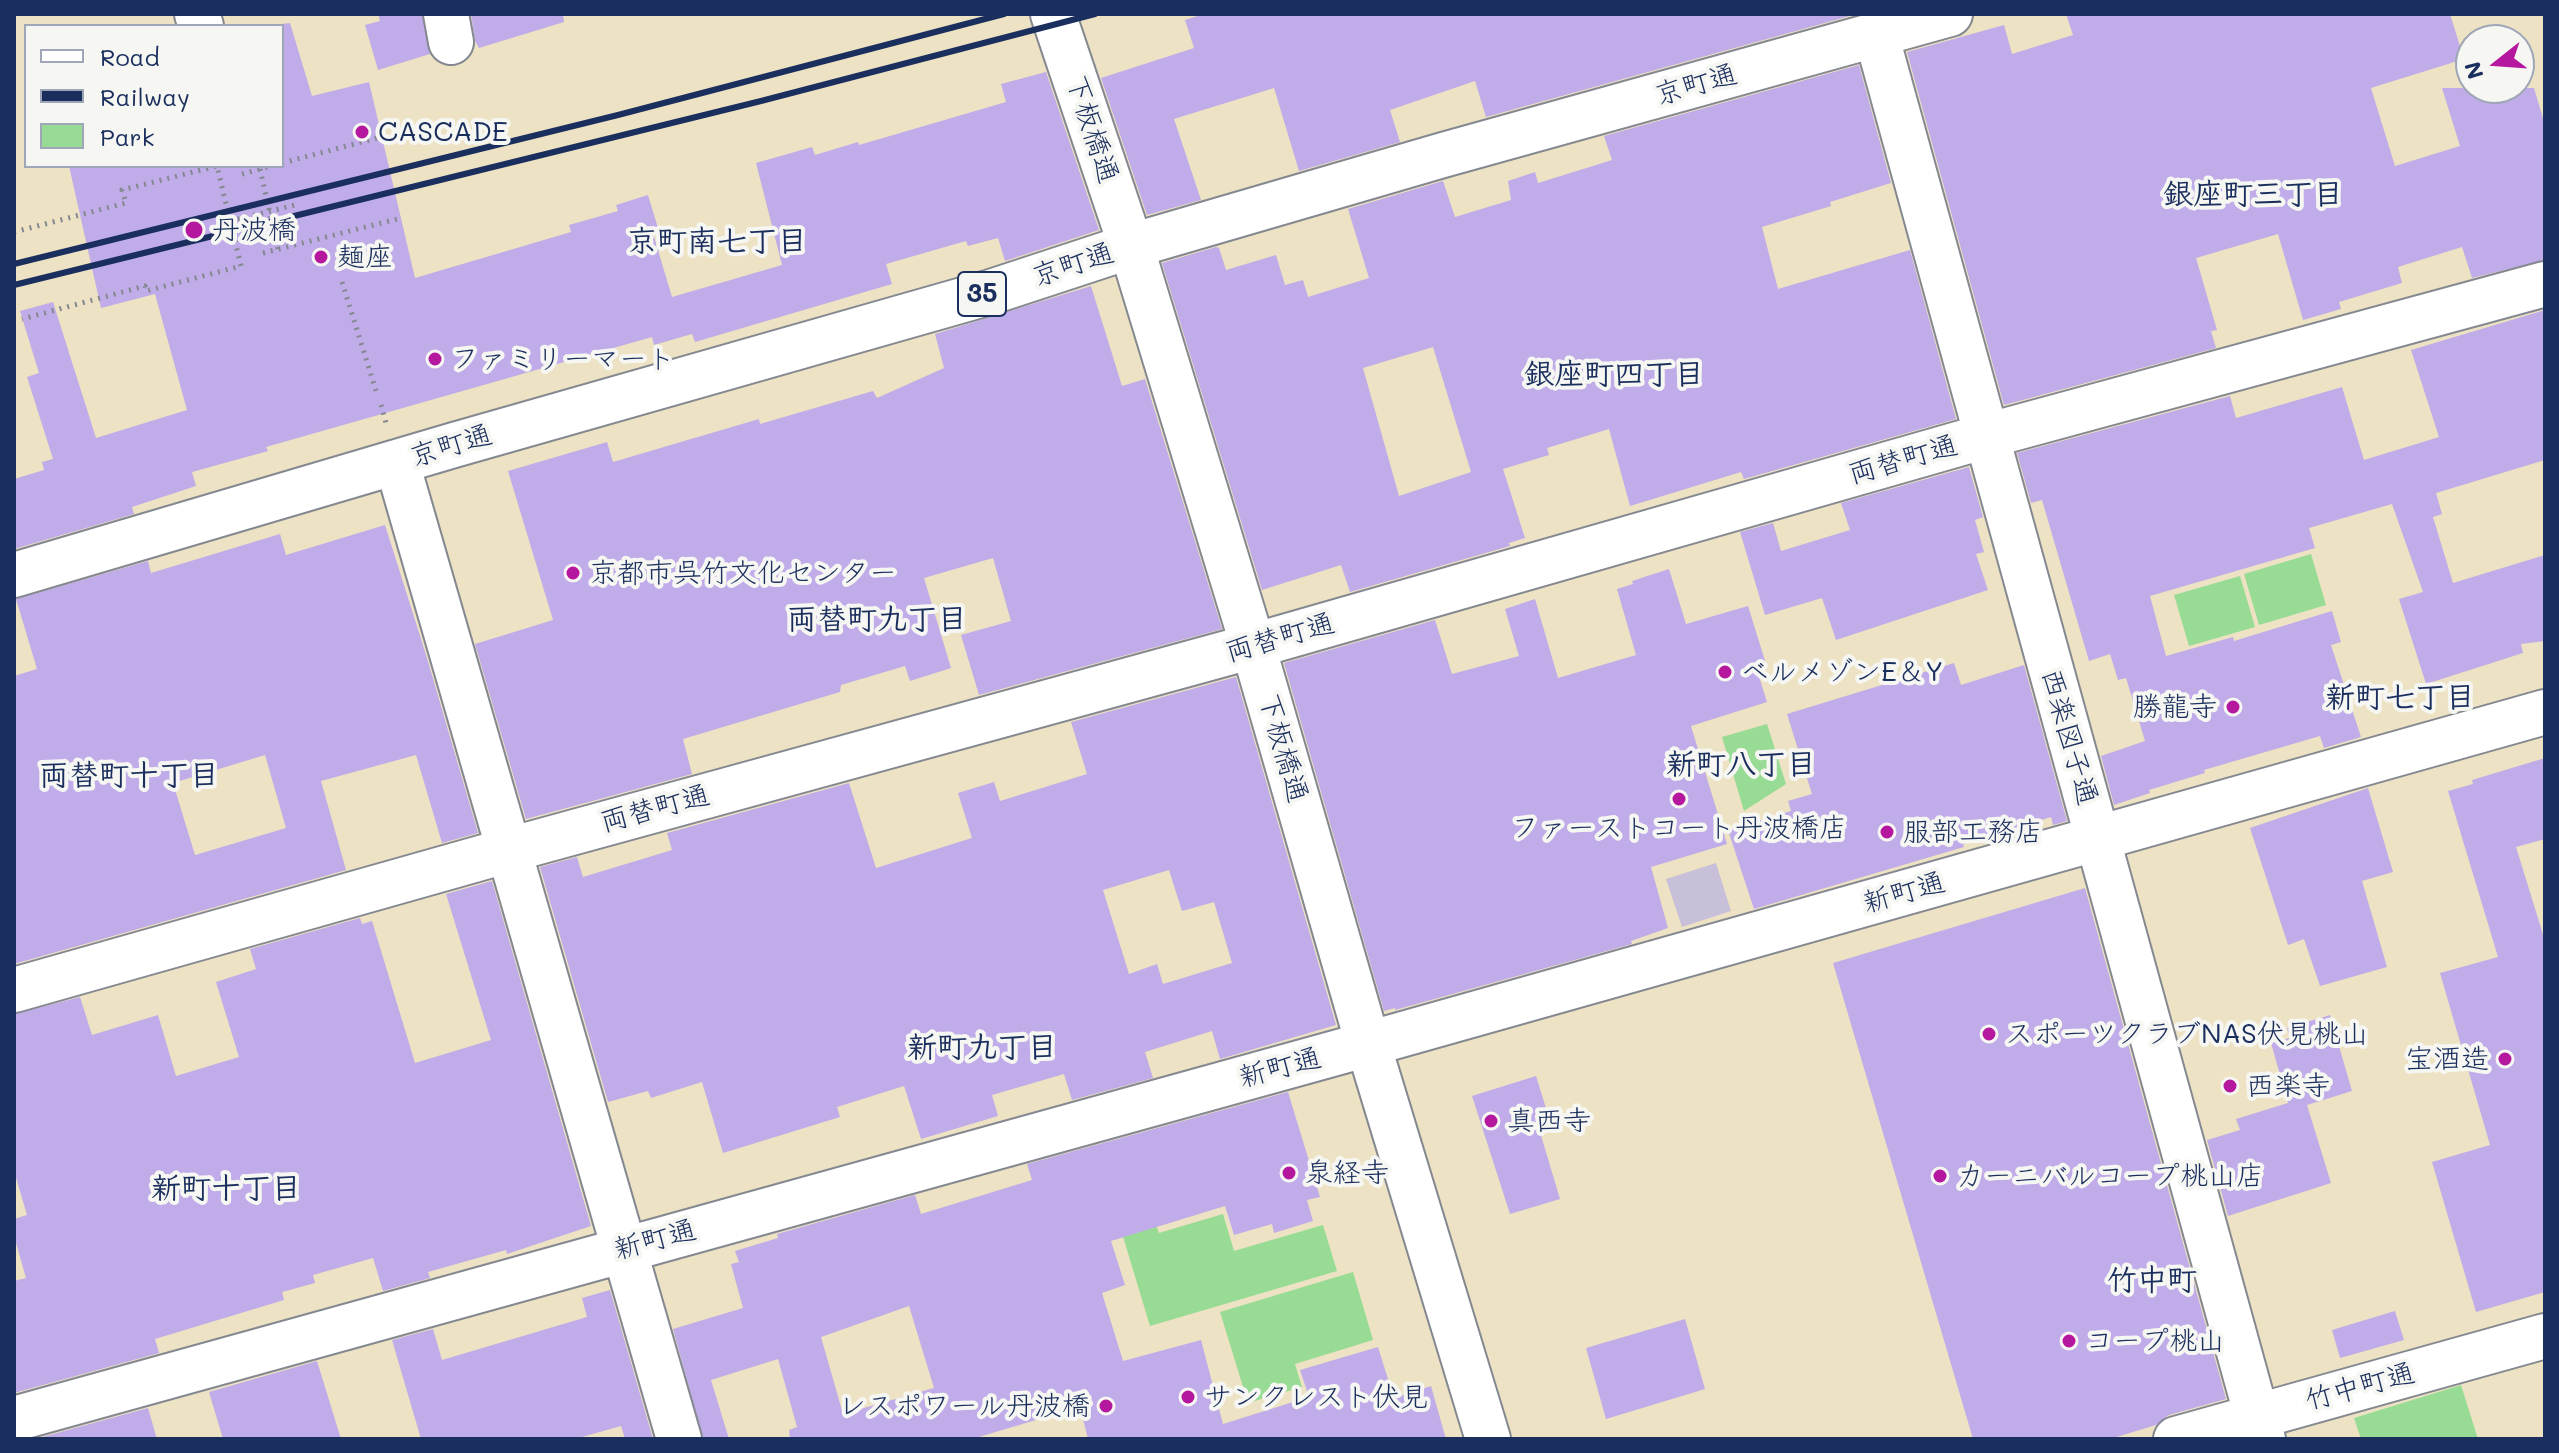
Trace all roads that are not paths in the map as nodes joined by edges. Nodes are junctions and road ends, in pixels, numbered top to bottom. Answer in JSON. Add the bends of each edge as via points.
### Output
{"nodes":[{"id":1,"x":1053,"y":14,"type":"edge"},
{"id":2,"x":1950,"y":14,"type":"edge"},
{"id":3,"x":1876,"y":34,"type":"junction"},
{"id":4,"x":1131,"y":246,"type":"junction"},
{"id":5,"x":2545,"y":284,"type":"edge"},
{"id":6,"x":1986,"y":436,"type":"junction"},
{"id":7,"x":397,"y":463,"type":"junction"},
{"id":8,"x":14,"y":575,"type":"edge"},
{"id":9,"x":1253,"y":646,"type":"junction"},
{"id":10,"x":2545,"y":712,"type":"edge"},
{"id":11,"x":2098,"y":839,"type":"junction"},
{"id":12,"x":509,"y":850,"type":"junction"},
{"id":13,"x":14,"y":990,"type":"edge"},
{"id":14,"x":1368,"y":1044,"type":"junction"},
{"id":15,"x":623,"y":1249,"type":"junction"},
{"id":16,"x":2545,"y":1336,"type":"edge"},
{"id":17,"x":14,"y":1419,"type":"edge"},
{"id":18,"x":2259,"y":1427,"type":"edge"},
{"id":19,"x":679,"y":1439,"type":"edge"},
{"id":20,"x":1488,"y":1439,"type":"edge"},
{"id":21,"x":2176,"y":1439,"type":"edge"}],
"edges":[{"from":1,"to":4,"type":"street","name":"下板橋通"},
{"from":2,"to":3,"type":"street","name":"京町通","number":"35"},
{"from":3,"to":4,"type":"street","name":"京町通","number":"35"},
{"from":3,"to":6,"type":"street","name":"西楽図子通"},
{"from":4,"to":7,"type":"street","name":"京町通","number":"35","via":[[991,292]]},
{"from":4,"to":9,"type":"street","name":"下板橋通"},
{"from":5,"to":6,"type":"street","name":"両替町通"},
{"from":6,"to":9,"type":"street","name":"両替町通"},
{"from":6,"to":11,"type":"street","name":"西楽図子通"},
{"from":7,"to":8,"type":"street","name":"京町通","number":"35"},
{"from":7,"to":12,"type":"street"},
{"from":9,"to":12,"type":"street","name":"両替町通"},
{"from":9,"to":14,"type":"street","name":"下板橋通"},
{"from":10,"to":11,"type":"street","name":"新町通"},
{"from":11,"to":14,"type":"street","name":"新町通"},
{"from":11,"to":18,"type":"street","name":"西楽図子通"},
{"from":12,"to":13,"type":"street","name":"両替町通"},
{"from":12,"to":15,"type":"street"},
{"from":14,"to":15,"type":"street","name":"新町通"},
{"from":14,"to":20,"type":"street","name":"下板橋通"},
{"from":15,"to":17,"type":"street","name":"新町通"},
{"from":15,"to":19,"type":"street"},
{"from":16,"to":18,"type":"street","name":"竹中町通"},
{"from":18,"to":21,"type":"street","name":"竹中町通"}]}
